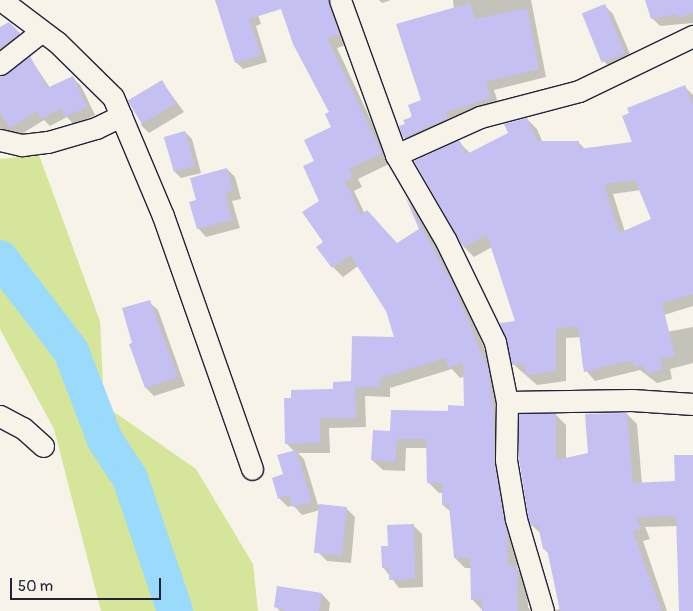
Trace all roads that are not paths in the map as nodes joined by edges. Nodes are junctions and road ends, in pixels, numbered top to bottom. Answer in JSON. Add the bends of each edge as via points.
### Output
{"nodes":[{"id":1,"x":1,"y":0,"type":"edge"},
{"id":2,"x":340,"y":0,"type":"edge"},
{"id":3,"x":42,"y":31,"type":"junction"},
{"id":4,"x":693,"y":36,"type":"edge"},
{"id":5,"x":0,"y":64,"type":"edge"},
{"id":6,"x":121,"y":116,"type":"junction"},
{"id":7,"x":0,"y":140,"type":"edge"},
{"id":8,"x":396,"y":155,"type":"junction"},
{"id":9,"x":506,"y":402,"type":"junction"},
{"id":10,"x":693,"y":404,"type":"edge"},
{"id":11,"x":0,"y":416,"type":"edge"},
{"id":12,"x":43,"y":446,"type":"dead end"},
{"id":13,"x":252,"y":469,"type":"dead end"},
{"id":14,"x":543,"y":611,"type":"edge"}],
"edges":[{"from":1,"to":3,"type":"street"},
{"from":2,"to":8,"type":"street"},
{"from":3,"to":5,"type":"street"},
{"from":3,"to":6,"type":"street","via":[[106,87]]},
{"from":4,"to":8,"type":"street","via":[[634,68],[579,91],[480,117]]},
{"from":6,"to":7,"type":"street","via":[[96,128],[48,142],[22,144]]},
{"from":6,"to":13,"type":"street","via":[[163,216]]},
{"from":8,"to":9,"type":"street","via":[[446,241],[495,342]]},
{"from":9,"to":10,"type":"street","via":[[632,400]]},
{"from":9,"to":14,"type":"street","via":[[506,460],[516,519]]},
{"from":11,"to":12,"type":"street","via":[[23,428]]}]}
